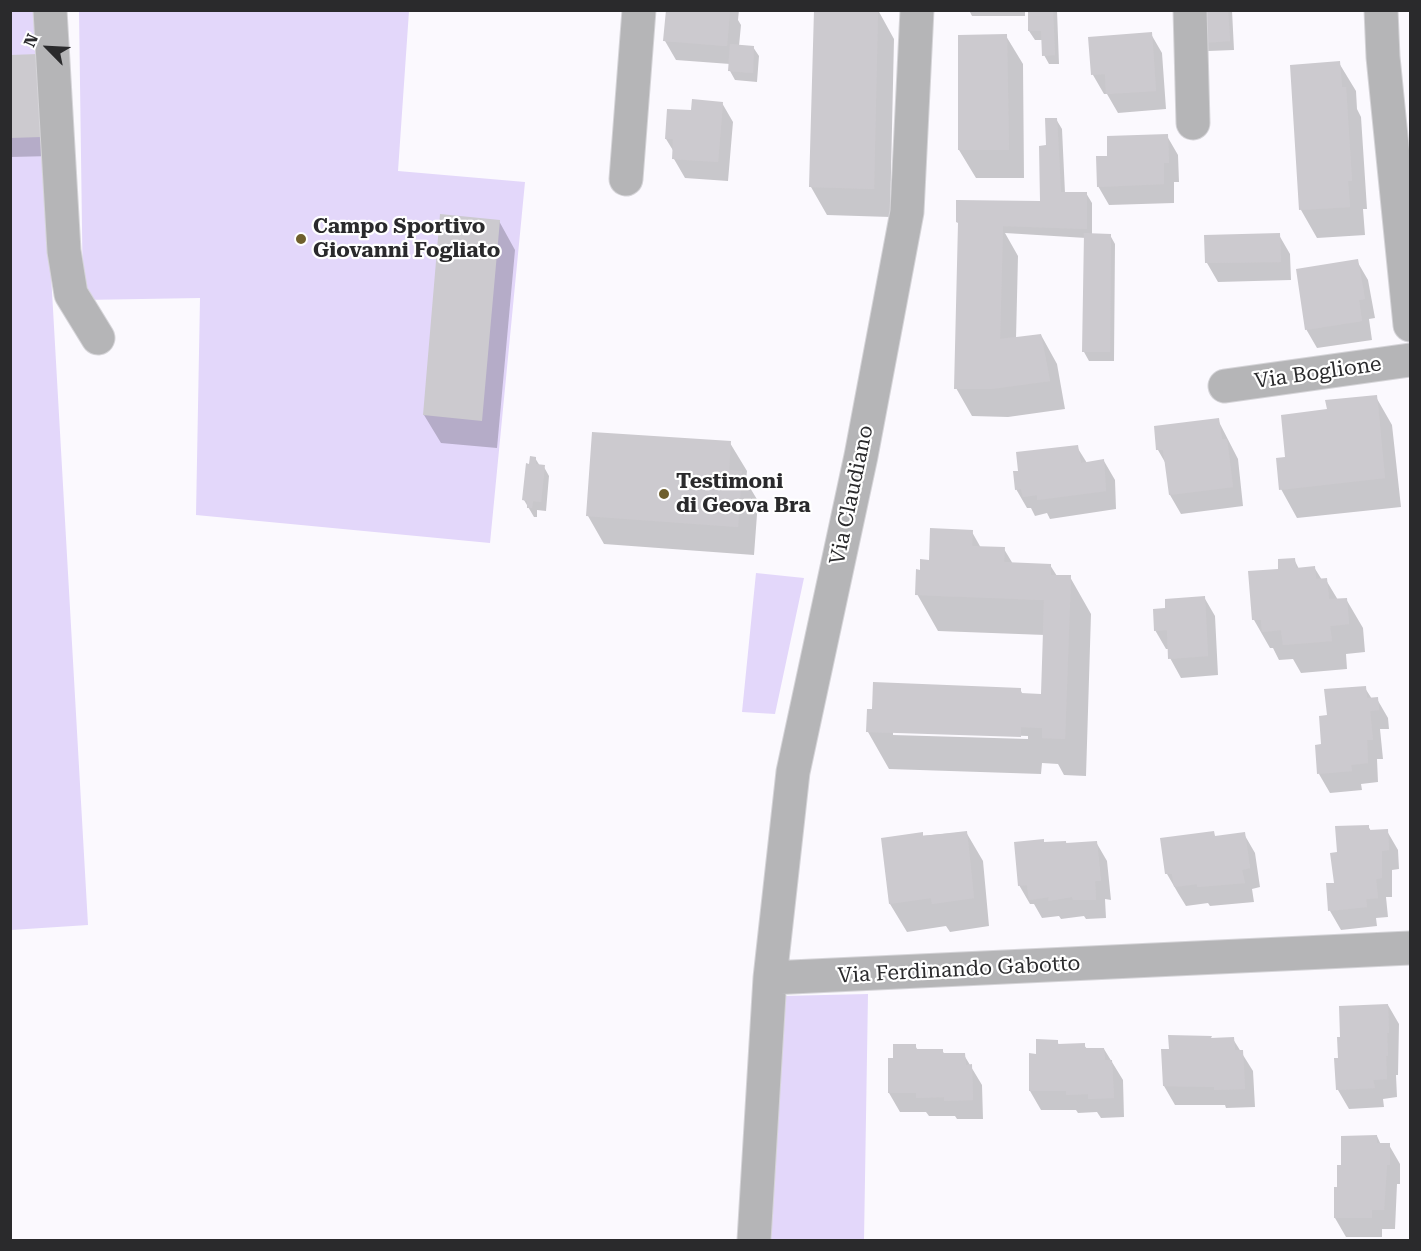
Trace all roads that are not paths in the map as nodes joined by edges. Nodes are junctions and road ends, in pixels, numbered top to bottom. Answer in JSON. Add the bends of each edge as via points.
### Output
{"nodes":[{"id":1,"x":50,"y":10,"type":"edge"},
{"id":2,"x":639,"y":10,"type":"edge"},
{"id":3,"x":917,"y":10,"type":"edge"},
{"id":4,"x":1191,"y":10,"type":"edge"},
{"id":5,"x":1381,"y":10,"type":"edge"},
{"id":6,"x":1193,"y":123,"type":"dead end"},
{"id":7,"x":626,"y":179,"type":"dead end"},
{"id":8,"x":1410,"y":325,"type":"edge"},
{"id":9,"x":98,"y":338,"type":"dead end"},
{"id":10,"x":1410,"y":360,"type":"edge"},
{"id":11,"x":1225,"y":386,"type":"dead end"},
{"id":12,"x":1410,"y":948,"type":"edge"},
{"id":13,"x":770,"y":978,"type":"junction"},
{"id":14,"x":754,"y":1240,"type":"edge"}],
"edges":[{"from":1,"to":9,"type":"street","via":[[64,250],[71,294]]},
{"from":2,"to":7,"type":"street"},
{"from":3,"to":13,"type":"street","name":"Via Claudiano","via":[[907,212],[861,456],[793,772]]},
{"from":4,"to":6,"type":"street"},
{"from":5,"to":8,"type":"street"},
{"from":10,"to":11,"type":"street","name":"Via Boglione"},
{"from":12,"to":13,"type":"street","name":"Via Ferdinando Gabotto"},
{"from":13,"to":14,"type":"street"}]}
